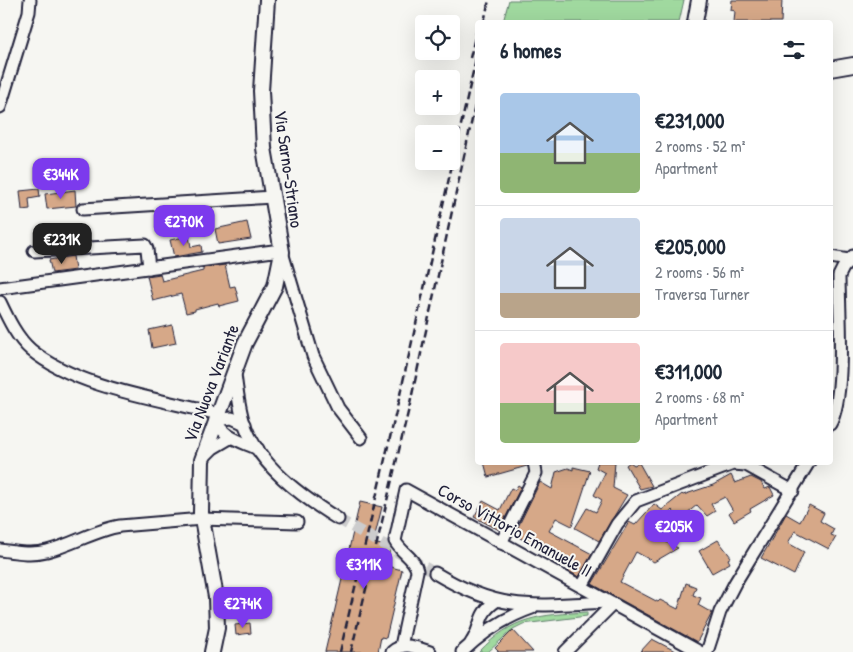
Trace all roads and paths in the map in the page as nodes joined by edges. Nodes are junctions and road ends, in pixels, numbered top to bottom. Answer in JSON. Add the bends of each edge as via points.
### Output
{"nodes":[{"id":1,"x":30,"y":0,"type":"edge"},
{"id":2,"x":267,"y":0,"type":"edge"},
{"id":3,"x":699,"y":0,"type":"edge"},
{"id":4,"x":695,"y":20,"type":"edge"},
{"id":5,"x":853,"y":65,"type":"edge"},
{"id":6,"x":833,"y":68,"type":"edge"},
{"id":7,"x":0,"y":107,"type":"edge"},
{"id":8,"x":272,"y":198,"type":"junction"},
{"id":9,"x":83,"y":210,"type":"dead end"},
{"id":10,"x":34,"y":252,"type":"dead end"},
{"id":11,"x":282,"y":252,"type":"junction"},
{"id":12,"x":833,"y":257,"type":"edge"},
{"id":13,"x":851,"y":258,"type":"edge"},
{"id":14,"x":149,"y":268,"type":"junction"},
{"id":15,"x":0,"y":288,"type":"edge"},
{"id":16,"x":0,"y":302,"type":"edge"},
{"id":17,"x":235,"y":374,"type":"junction"},
{"id":18,"x":834,"y":383,"type":"edge"},
{"id":19,"x":833,"y":416,"type":"edge"},
{"id":20,"x":216,"y":417,"type":"junction"},
{"id":21,"x":245,"y":424,"type":"junction"},
{"id":22,"x":230,"y":438,"type":"junction"},
{"id":23,"x":361,"y":438,"type":"dead end"},
{"id":24,"x":258,"y":449,"type":"junction"},
{"id":25,"x":202,"y":460,"type":"junction"},
{"id":26,"x":535,"y":465,"type":"edge"},
{"id":27,"x":730,"y":465,"type":"edge"},
{"id":28,"x":746,"y":465,"type":"edge"},
{"id":29,"x":807,"y":465,"type":"edge"},
{"id":30,"x":793,"y":491,"type":"junction"},
{"id":31,"x":338,"y":518,"type":"tunnel mouth"},
{"id":32,"x":202,"y":519,"type":"junction"},
{"id":33,"x":297,"y":522,"type":"dead end"},
{"id":34,"x":501,"y":543,"type":"junction"},
{"id":35,"x":0,"y":550,"type":"edge"},
{"id":36,"x":435,"y":573,"type":"tunnel mouth"},
{"id":37,"x":582,"y":586,"type":"junction"},
{"id":38,"x":468,"y":592,"type":"junction"},
{"id":39,"x":496,"y":601,"type":"junction"},
{"id":40,"x":577,"y":603,"type":"junction"},
{"id":41,"x":609,"y":603,"type":"junction"},
{"id":42,"x":539,"y":605,"type":"junction"},
{"id":43,"x":479,"y":620,"type":"junction"},
{"id":44,"x":492,"y":628,"type":"junction"},
{"id":45,"x":396,"y":649,"type":"edge"},
{"id":46,"x":463,"y":649,"type":"edge"},
{"id":47,"x":212,"y":652,"type":"edge"},
{"id":48,"x":430,"y":652,"type":"edge"},
{"id":49,"x":565,"y":652,"type":"edge"},
{"id":50,"x":700,"y":652,"type":"edge"},
{"id":51,"x":707,"y":652,"type":"edge"}],
"edges":[{"from":1,"to":7,"type":"street"},
{"from":2,"to":8,"type":"main road","name":"Via Sarno-Striano","via":[[261,91],[264,148]]},
{"from":3,"to":4,"type":"main road"},
{"from":5,"to":6,"type":"main road"},
{"from":8,"to":9,"type":"street"},
{"from":8,"to":11,"type":"main road","name":"Via Sarno-Striano"},
{"from":10,"to":14,"type":"street","via":[[144,245]]},
{"from":11,"to":14,"type":"street","via":[[273,250]]},
{"from":11,"to":17,"type":"main road","name":"Via Nuova Variante","via":[[275,286],[245,343]]},
{"from":11,"to":23,"type":"street","via":[[313,356],[338,408]]},
{"from":12,"to":13,"type":"street"},
{"from":13,"to":18,"type":"street","via":[[839,276]]},
{"from":14,"to":15,"type":"street"},
{"from":16,"to":20,"type":"street","via":[[10,324],[30,349],[45,360],[90,382]]},
{"from":17,"to":20,"type":"main road","name":"Via Nuova Variante"},
{"from":17,"to":21,"type":"street"},
{"from":18,"to":19,"type":"street","via":[[837,405]]},
{"from":20,"to":21,"type":"street","via":[[232,418]]},
{"from":20,"to":22,"type":"street","via":[[220,429]]},
{"from":20,"to":25,"type":"main road","name":"Via Nuova Variante"},
{"from":21,"to":24,"type":"street"},
{"from":22,"to":24,"type":"street"},
{"from":22,"to":25,"type":"street","via":[[213,448]]},
{"from":24,"to":31,"type":"street","via":[[306,499]]},
{"from":25,"to":32,"type":"main road","name":"Via Nuova Variante"},
{"from":26,"to":34,"type":"street","via":[[536,473]]},
{"from":27,"to":37,"type":"street","via":[[636,501],[617,524]]},
{"from":28,"to":30,"type":"street"},
{"from":29,"to":30,"type":"street"},
{"from":30,"to":51,"type":"street","via":[[727,598]]},
{"from":32,"to":33,"type":"street"},
{"from":32,"to":35,"type":"street","via":[[107,528],[46,551]]},
{"from":32,"to":47,"type":"main road","name":"Via Nuova Variante","via":[[216,597]]},
{"from":34,"to":37,"type":"street","name":"Corso Vittorio Emanuele II"},
{"from":34,"to":45,"type":"street","name":"Corso Vittorio Emanuele II","via":[[406,490],[395,541],[414,562],[417,571]]},
{"from":36,"to":38,"type":"street","name":"Corso Vittorio Emanuele II"},
{"from":37,"to":40,"type":"street"},
{"from":37,"to":41,"type":"street","name":"Corso Vittorio Emanuele II"},
{"from":38,"to":39,"type":"street","name":"Corso Vittorio Emanuele II"},
{"from":38,"to":43,"type":"street"},
{"from":39,"to":42,"type":"street","name":"Corso Vittorio Emanuele II"},
{"from":39,"to":43,"type":"street","via":[[486,608]]},
{"from":39,"to":44,"type":"street","via":[[499,616]]},
{"from":40,"to":41,"type":"street","name":"Corso Vittorio Emanuele II"},
{"from":40,"to":42,"type":"street","name":"Corso Vittorio Emanuele II"},
{"from":41,"to":49,"type":"street"},
{"from":41,"to":50,"type":"street","name":"Corso Vittorio Emanuele II"},
{"from":42,"to":44,"type":"street","via":[[518,612]]},
{"from":43,"to":46,"type":"street","via":[[476,635]]},
{"from":44,"to":46,"type":"street"},
{"from":45,"to":48,"type":"street","via":[[411,645]]}]}
